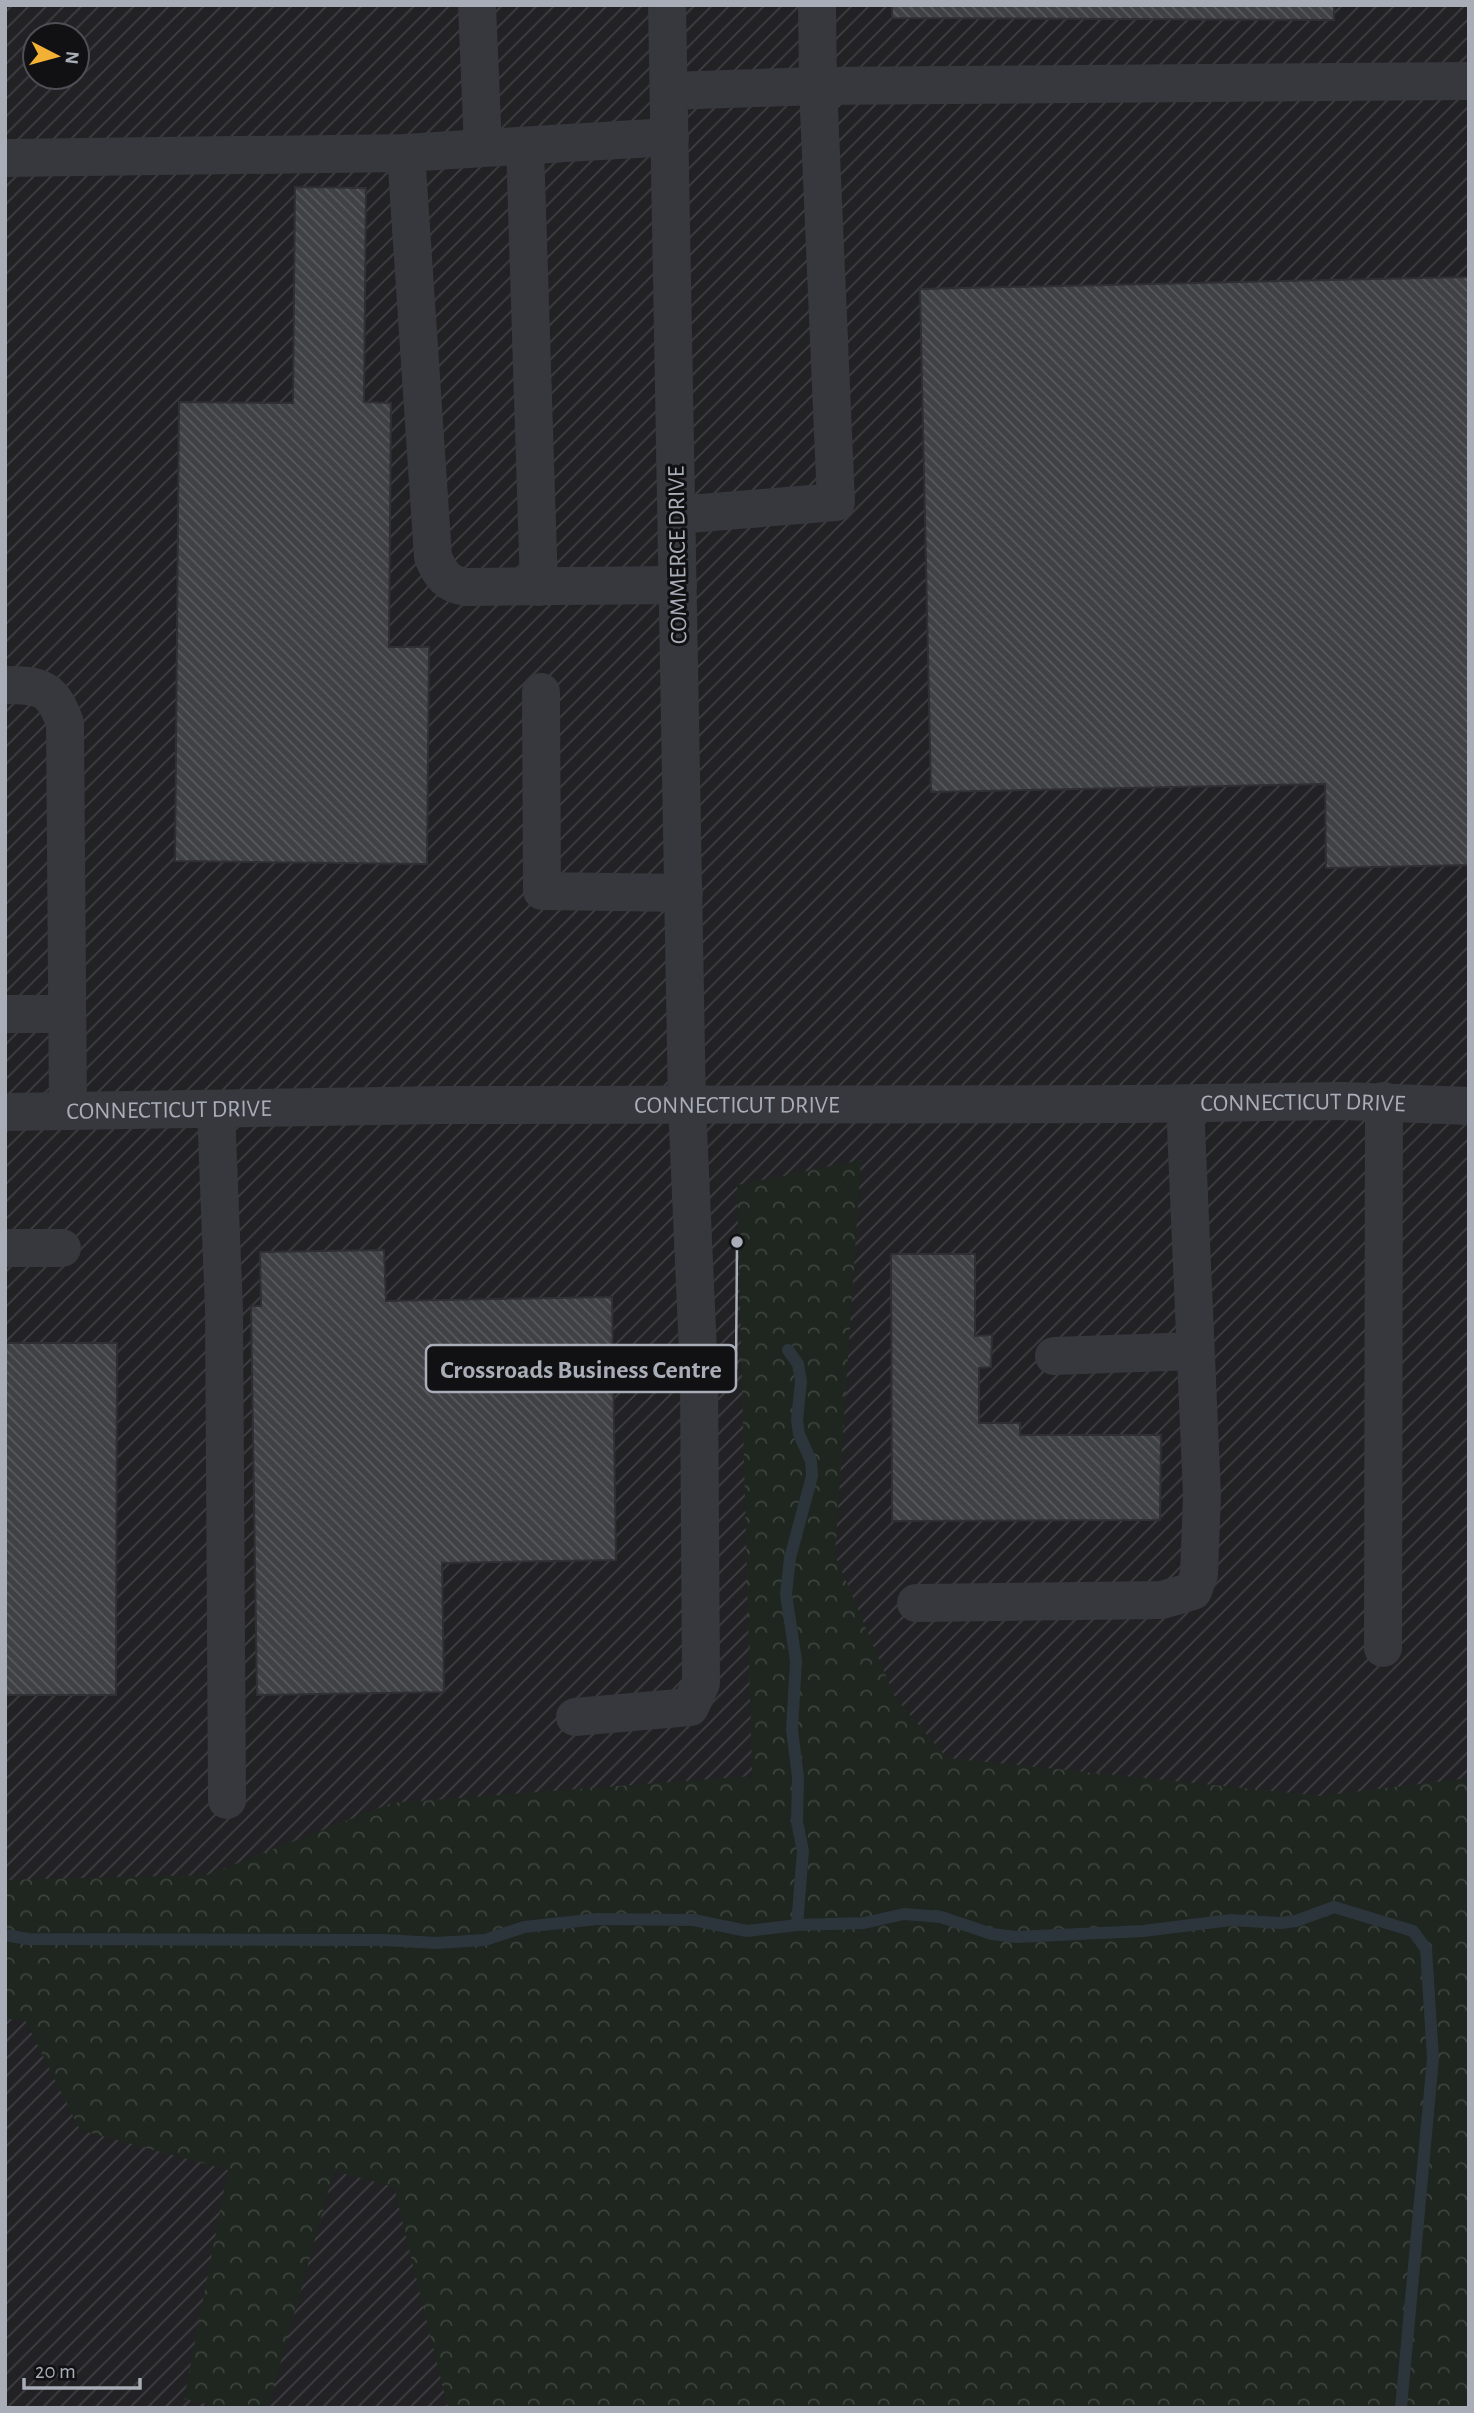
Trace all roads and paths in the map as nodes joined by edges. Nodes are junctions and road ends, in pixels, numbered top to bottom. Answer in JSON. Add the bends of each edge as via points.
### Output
{"nodes":[{"id":1,"x":477,"y":5,"type":"edge"},
{"id":2,"x":667,"y":5,"type":"edge"},
{"id":3,"x":817,"y":5,"type":"edge"},
{"id":4,"x":1469,"y":81,"type":"edge"},
{"id":5,"x":817,"y":86,"type":"junction"},
{"id":6,"x":669,"y":91,"type":"junction"},
{"id":7,"x":670,"y":137,"type":"junction"},
{"id":8,"x":524,"y":146,"type":"junction"},
{"id":9,"x":483,"y":148,"type":"junction"},
{"id":10,"x":407,"y":153,"type":"junction"},
{"id":11,"x":5,"y":158,"type":"edge"},
{"id":12,"x":676,"y":515,"type":"junction"},
{"id":13,"x":678,"y":585,"type":"junction"},
{"id":14,"x":539,"y":587,"type":"junction"},
{"id":15,"x":5,"y":685,"type":"edge"},
{"id":16,"x":541,"y":692,"type":"dead end"},
{"id":17,"x":684,"y":893,"type":"junction"},
{"id":18,"x":5,"y":1014,"type":"edge"},
{"id":19,"x":67,"y":1014,"type":"junction"},
{"id":20,"x":1384,"y":1101,"type":"junction"},
{"id":21,"x":1185,"y":1104,"type":"junction"},
{"id":22,"x":687,"y":1105,"type":"junction"},
{"id":23,"x":1469,"y":1106,"type":"edge"},
{"id":24,"x":216,"y":1110,"type":"junction"},
{"id":25,"x":68,"y":1111,"type":"junction"},
{"id":26,"x":5,"y":1112,"type":"edge"},
{"id":27,"x":5,"y":1248,"type":"edge"},
{"id":28,"x":62,"y":1248,"type":"dead end"},
{"id":29,"x":1195,"y":1351,"type":"junction"},
{"id":30,"x":1054,"y":1356,"type":"dead end"},
{"id":31,"x":916,"y":1603,"type":"dead end"},
{"id":32,"x":1383,"y":1648,"type":"dead end"},
{"id":33,"x":575,"y":1717,"type":"dead end"},
{"id":34,"x":227,"y":1800,"type":"dead end"}],
"edges":[{"from":1,"to":9,"type":"street"},
{"from":2,"to":6,"type":"street","name":"COMMERCE DRIVE"},
{"from":3,"to":5,"type":"street"},
{"from":4,"to":5,"type":"street"},
{"from":5,"to":6,"type":"street"},
{"from":5,"to":12,"type":"street","via":[[836,502]]},
{"from":6,"to":7,"type":"street","name":"COMMERCE DRIVE"},
{"from":7,"to":8,"type":"street"},
{"from":7,"to":12,"type":"street","name":"COMMERCE DRIVE"},
{"from":8,"to":9,"type":"street"},
{"from":8,"to":14,"type":"street"},
{"from":9,"to":10,"type":"street"},
{"from":10,"to":11,"type":"street"},
{"from":10,"to":14,"type":"street","via":[[433,557],[440,573],[453,585]]},
{"from":12,"to":13,"type":"street","name":"COMMERCE DRIVE"},
{"from":13,"to":14,"type":"street"},
{"from":13,"to":17,"type":"street","name":"COMMERCE DRIVE"},
{"from":15,"to":19,"type":"street","via":[[44,689],[58,703],[65,723]]},
{"from":16,"to":17,"type":"street","via":[[542,891]]},
{"from":17,"to":22,"type":"street","name":"COMMERCE DRIVE"},
{"from":18,"to":19,"type":"street"},
{"from":19,"to":25,"type":"street"},
{"from":20,"to":21,"type":"street","name":"CONNECTICUT DRIVE"},
{"from":20,"to":23,"type":"street","name":"CONNECTICUT DRIVE"},
{"from":20,"to":32,"type":"street"},
{"from":21,"to":22,"type":"street","name":"CONNECTICUT DRIVE"},
{"from":21,"to":29,"type":"street"},
{"from":22,"to":24,"type":"street","name":"CONNECTICUT DRIVE"},
{"from":22,"to":33,"type":"street","name":"COMMERCE DRIVE","via":[[699,1375],[701,1683],[690,1707]]},
{"from":24,"to":25,"type":"street","name":"CONNECTICUT DRIVE"},
{"from":24,"to":34,"type":"street","via":[[224,1310]]},
{"from":25,"to":26,"type":"street","name":"CONNECTICUT DRIVE"},
{"from":27,"to":28,"type":"street"},
{"from":29,"to":30,"type":"street"},
{"from":29,"to":31,"type":"street","via":[[1202,1495],[1199,1574],[1193,1591],[1162,1600]]}]}
